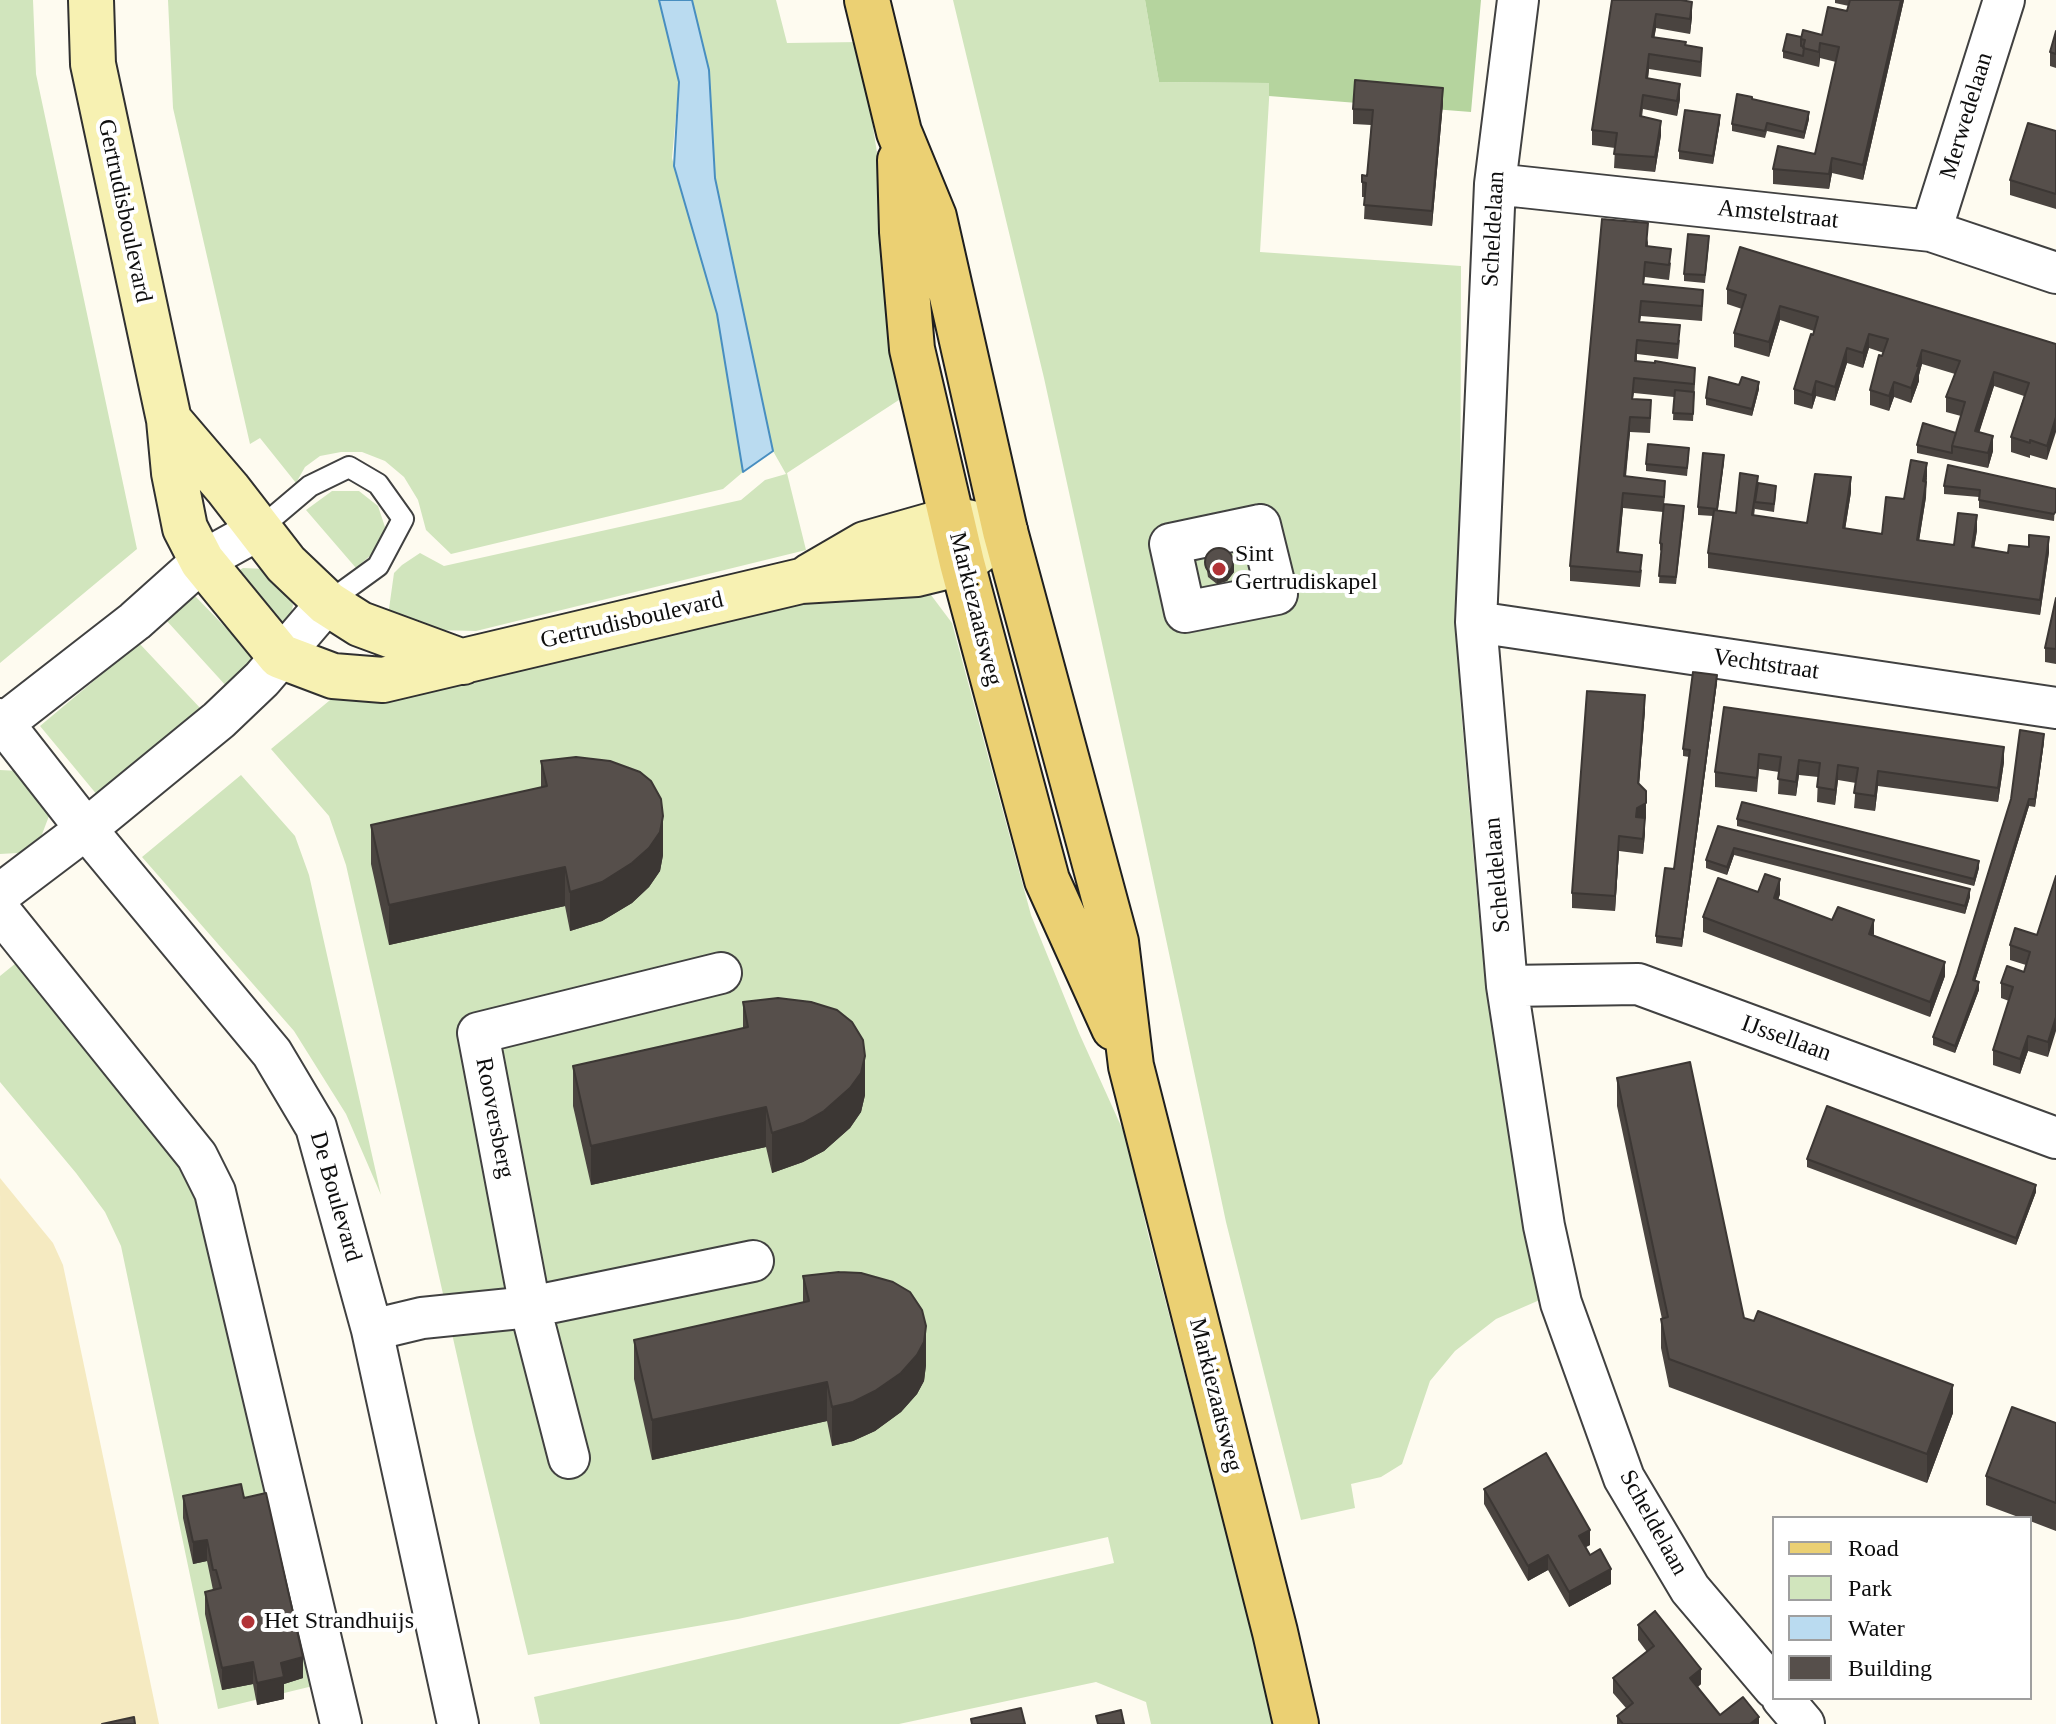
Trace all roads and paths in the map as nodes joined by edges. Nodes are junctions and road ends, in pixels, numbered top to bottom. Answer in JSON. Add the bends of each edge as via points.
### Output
{"nodes":[{"id":1,"x":91,"y":0,"type":"edge"},
{"id":2,"x":867,"y":0,"type":"edge"},
{"id":3,"x":1518,"y":0,"type":"edge"},
{"id":4,"x":2004,"y":0,"type":"edge"},
{"id":5,"x":899,"y":132,"type":"junction"},
{"id":6,"x":1495,"y":184,"type":"junction"},
{"id":7,"x":1931,"y":231,"type":"junction"},
{"id":8,"x":2056,"y":273,"type":"edge"},
{"id":9,"x":169,"y":420,"type":"junction"},
{"id":10,"x":953,"y":519,"type":"junction"},
{"id":11,"x":258,"y":530,"type":"junction"},
{"id":12,"x":1005,"y":531,"type":"junction"},
{"id":13,"x":202,"y":561,"type":"junction"},
{"id":14,"x":962,"y":563,"type":"junction"},
{"id":15,"x":801,"y":581,"type":"junction"},
{"id":16,"x":327,"y":603,"type":"junction"},
{"id":17,"x":1476,"y":622,"type":"junction"},
{"id":18,"x":280,"y":656,"type":"junction"},
{"id":19,"x":463,"y":662,"type":"junction"},
{"id":20,"x":2056,"y":708,"type":"edge"},
{"id":21,"x":1,"y":723,"type":"edge"},
{"id":22,"x":86,"y":829,"type":"junction"},
{"id":23,"x":0,"y":894,"type":"edge"},
{"id":24,"x":0,"y":911,"type":"edge"},
{"id":25,"x":721,"y":973,"type":"dead end"},
{"id":26,"x":1507,"y":986,"type":"junction"},
{"id":27,"x":1131,"y":1066,"type":"junction"},
{"id":28,"x":2055,"y":1134,"type":"edge"},
{"id":29,"x":753,"y":1261,"type":"dead end"},
{"id":30,"x":530,"y":1307,"type":"junction"},
{"id":31,"x":372,"y":1330,"type":"junction"},
{"id":32,"x":569,"y":1458,"type":"dead end"},
{"id":33,"x":1772,"y":1686,"type":"edge"},
{"id":34,"x":1784,"y":1700,"type":"edge"},
{"id":35,"x":448,"y":1722,"type":"edge"},
{"id":36,"x":341,"y":1724,"type":"edge"},
{"id":37,"x":1296,"y":1724,"type":"edge"},
{"id":38,"x":1804,"y":1724,"type":"edge"}],
"edges":[{"from":1,"to":9,"type":"street","name":"Gertrudisboulevard","via":[[93,64]]},
{"from":2,"to":5,"type":"main road","name":"Markiezaatsweg"},
{"from":3,"to":6,"type":"street","name":"Scheldelaan"},
{"from":4,"to":7,"type":"street","name":"Merwedelaan"},
{"from":5,"to":10,"type":"main road","name":"Markiezaatsweg","via":[[912,349]]},
{"from":5,"to":12,"type":"main road","name":"Markiezaatsweg","via":[[934,217]]},
{"from":6,"to":7,"type":"street","name":"Amstelstraat"},
{"from":6,"to":17,"type":"street","name":"Scheldelaan"},
{"from":7,"to":8,"type":"street","name":"Amstelstraat"},
{"from":9,"to":11,"type":"street","name":"Gertrudisboulevard"},
{"from":9,"to":13,"type":"street","name":"Gertrudisboulevard","via":[[185,528]]},
{"from":10,"to":12,"type":"street","name":"Gertrudisboulevard"},
{"from":10,"to":14,"type":"main road","name":"Markiezaatsweg"},
{"from":10,"to":15,"type":"street","name":"Gertrudisboulevard","via":[[865,544]]},
{"from":11,"to":13,"type":"street"},
{"from":11,"to":16,"type":"street","name":"Gertrudisboulevard"},
{"from":11,"to":16,"type":"lane","via":[[310,486],[349,467],[378,484],[403,519],[378,566]]},
{"from":12,"to":14,"type":"street","name":"Gertrudisboulevard"},
{"from":12,"to":27,"type":"main road","name":"Markiezaatsweg","via":[[1116,942]]},
{"from":13,"to":18,"type":"street","name":"Gertrudisboulevard"},
{"from":13,"to":21,"type":"street","via":[[135,621]]},
{"from":14,"to":15,"type":"street","name":"Gertrudisboulevard","via":[[917,574]]},
{"from":14,"to":27,"type":"main road","name":"Markiezaatsweg","via":[[1047,880]]},
{"from":15,"to":19,"type":"street","name":"Gertrudisboulevard"},
{"from":16,"to":18,"type":"street"},
{"from":16,"to":19,"type":"street","name":"Gertrudisboulevard","via":[[360,624]]},
{"from":17,"to":20,"type":"street","name":"Vechtstraat"},
{"from":17,"to":26,"type":"street","name":"Scheldelaan"},
{"from":18,"to":19,"type":"street","name":"Gertrudisboulevard","via":[[333,676],[383,680]]},
{"from":18,"to":22,"type":"street","via":[[219,720]]},
{"from":21,"to":22,"type":"street","name":"De Boulevard"},
{"from":22,"to":23,"type":"street"},
{"from":22,"to":31,"type":"street","name":"De Boulevard","via":[[272,1053],[316,1127]]},
{"from":24,"to":36,"type":"street","via":[[197,1156],[215,1192]]},
{"from":25,"to":30,"type":"street","name":"Rooversberg","via":[[478,1033]]},
{"from":26,"to":28,"type":"street","name":"IJssellaan","via":[[1638,984]]},
{"from":26,"to":33,"type":"street","name":"Scheldelaan","via":[[1561,1303],[1624,1478],[1690,1589]]},
{"from":27,"to":37,"type":"main road","name":"Markiezaatsweg"},
{"from":29,"to":30,"type":"street"},
{"from":30,"to":31,"type":"street","via":[[422,1318]]},
{"from":30,"to":32,"type":"street","name":"Rooversberg"},
{"from":31,"to":35,"type":"street","name":"De Boulevard"},
{"from":34,"to":38,"type":"street"}]}
